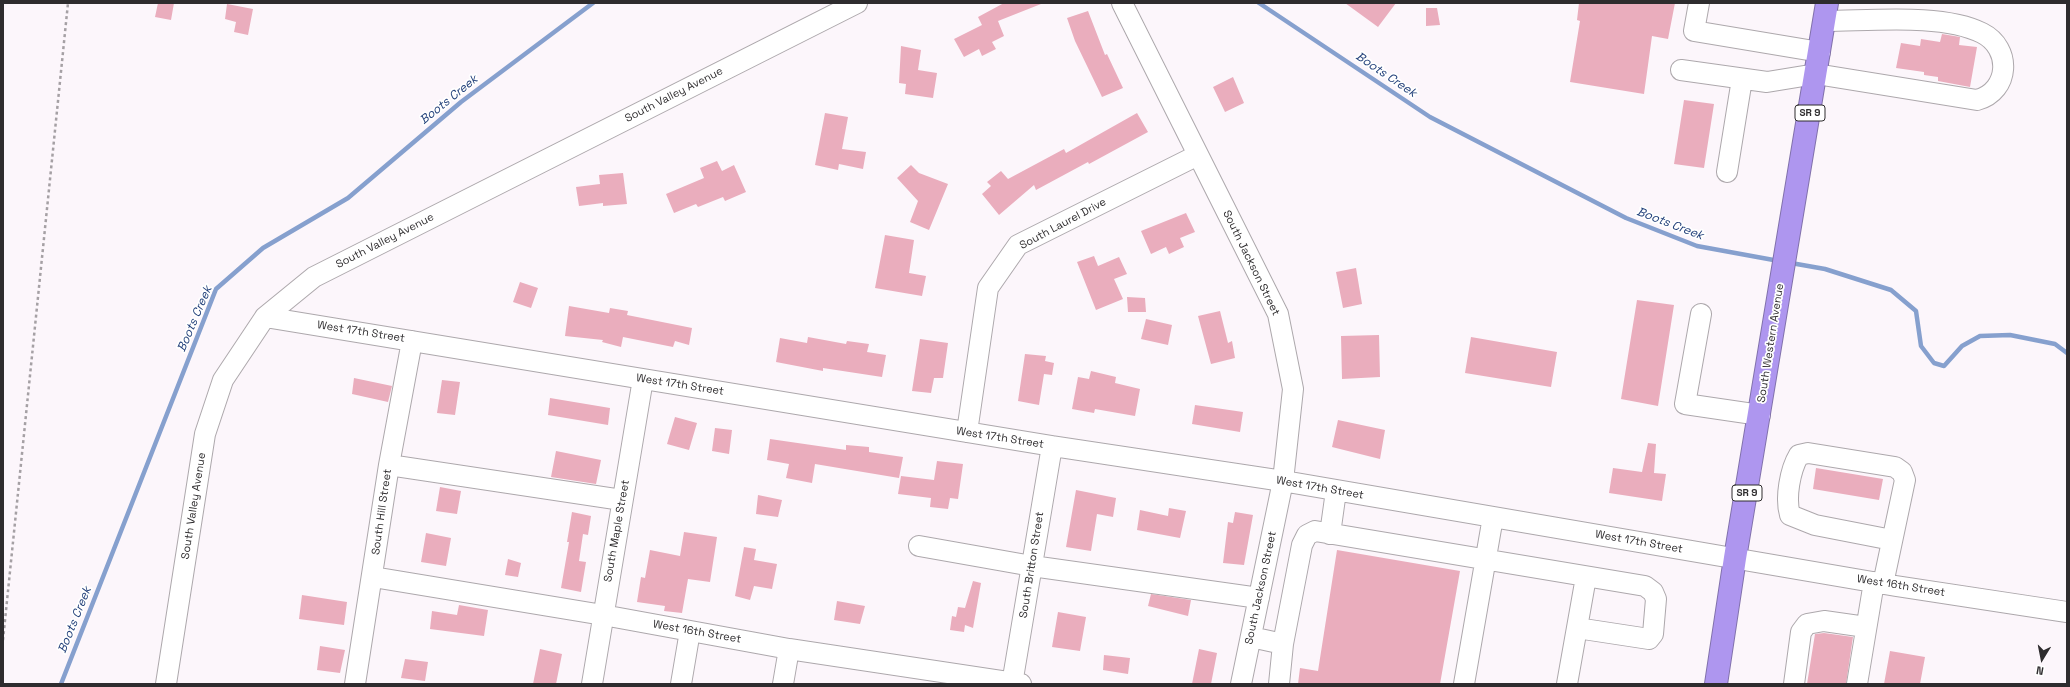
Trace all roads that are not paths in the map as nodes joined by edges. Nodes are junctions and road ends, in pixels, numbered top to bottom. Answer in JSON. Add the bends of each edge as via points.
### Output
{"nodes":[{"id":1,"x":857,"y":3,"type":"edge"},
{"id":2,"x":1122,"y":3,"type":"edge"},
{"id":3,"x":1699,"y":3,"type":"edge"},
{"id":4,"x":1826,"y":12,"type":"edge"},
{"id":5,"x":1820,"y":52,"type":"junction"},
{"id":6,"x":1681,"y":70,"type":"dead end"},
{"id":7,"x":1816,"y":74,"type":"junction"},
{"id":8,"x":1742,"y":79,"type":"junction"},
{"id":9,"x":1198,"y":155,"type":"junction"},
{"id":10,"x":1727,"y":172,"type":"dead end"},
{"id":11,"x":1700,"y":314,"type":"dead end"},
{"id":12,"x":264,"y":317,"type":"junction"},
{"id":13,"x":412,"y":341,"type":"junction"},
{"id":14,"x":643,"y":379,"type":"junction"},
{"id":15,"x":1760,"y":415,"type":"junction"},
{"id":16,"x":967,"y":432,"type":"junction"},
{"id":17,"x":1052,"y":446,"type":"junction"},
{"id":18,"x":389,"y":465,"type":"junction"},
{"id":19,"x":1283,"y":482,"type":"junction"},
{"id":20,"x":1336,"y":491,"type":"junction"},
{"id":21,"x":622,"y":500,"type":"junction"},
{"id":22,"x":1493,"y":517,"type":"junction"},
{"id":23,"x":1330,"y":534,"type":"junction"},
{"id":24,"x":1892,"y":540,"type":"junction"},
{"id":25,"x":919,"y":546,"type":"dead end"},
{"id":26,"x":1735,"y":558,"type":"junction"},
{"id":27,"x":1485,"y":560,"type":"junction"},
{"id":28,"x":1032,"y":566,"type":"junction"},
{"id":29,"x":373,"y":577,"type":"junction"},
{"id":30,"x":1586,"y":577,"type":"junction"},
{"id":31,"x":1878,"y":583,"type":"junction"},
{"id":32,"x":1259,"y":598,"type":"junction"},
{"id":33,"x":2067,"y":612,"type":"edge"},
{"id":34,"x":603,"y":615,"type":"junction"},
{"id":35,"x":1866,"y":627,"type":"junction"},
{"id":36,"x":1577,"y":628,"type":"junction"},
{"id":37,"x":690,"y":631,"type":"junction"},
{"id":38,"x":1251,"y":637,"type":"junction"},
{"id":39,"x":1283,"y":644,"type":"junction"},
{"id":40,"x":789,"y":649,"type":"junction"},
{"id":41,"x":166,"y":684,"type":"edge"},
{"id":42,"x":355,"y":684,"type":"edge"},
{"id":43,"x":592,"y":684,"type":"edge"},
{"id":44,"x":681,"y":684,"type":"edge"},
{"id":45,"x":783,"y":684,"type":"edge"},
{"id":46,"x":1015,"y":684,"type":"edge"},
{"id":47,"x":1241,"y":684,"type":"edge"},
{"id":48,"x":1279,"y":684,"type":"edge"},
{"id":49,"x":1464,"y":684,"type":"edge"},
{"id":50,"x":1567,"y":684,"type":"edge"},
{"id":51,"x":1716,"y":684,"type":"edge"},
{"id":52,"x":1794,"y":684,"type":"edge"},
{"id":53,"x":1857,"y":684,"type":"edge"}],
"edges":[{"from":1,"to":12,"type":"street","name":"South Valley Avenue","via":[[314,277]]},
{"from":2,"to":9,"type":"street","name":"South Jackson Street"},
{"from":3,"to":5,"type":"street","via":[[1694,31]]},
{"from":4,"to":5,"type":"highway","name":"South Western Avenue","number":"SR 9"},
{"from":4,"to":7,"type":"street","via":[[1947,22],[1967,27],[1982,32],[1995,42],[2004,67],[1993,93],[1977,100]]},
{"from":5,"to":7,"type":"highway","name":"South Western Avenue","number":"SR 9"},
{"from":6,"to":8,"type":"street"},
{"from":7,"to":8,"type":"street","via":[[1767,82]]},
{"from":7,"to":15,"type":"highway","name":"South Western Avenue","number":"SR 9"},
{"from":8,"to":10,"type":"street"},
{"from":9,"to":16,"type":"street","name":"South Laurel Drive","via":[[1018,245],[988,288]]},
{"from":9,"to":19,"type":"street","name":"South Jackson Street","via":[[1278,314],[1293,389]]},
{"from":11,"to":15,"type":"street","via":[[1685,404]]},
{"from":12,"to":13,"type":"street","name":"West 17th Street"},
{"from":12,"to":41,"type":"street","name":"South Valley Avenue","via":[[223,380],[205,434]]},
{"from":13,"to":14,"type":"street","name":"West 17th Street"},
{"from":13,"to":18,"type":"street","name":"South Hill Street"},
{"from":14,"to":16,"type":"street","name":"West 17th Street"},
{"from":14,"to":21,"type":"street","name":"South Maple Street"},
{"from":15,"to":26,"type":"highway","name":"South Western Avenue","number":"SR 9"},
{"from":16,"to":17,"type":"street","name":"West 17th Street"},
{"from":17,"to":19,"type":"street","name":"West 17th Street"},
{"from":17,"to":28,"type":"street","name":"South Britton Street"},
{"from":18,"to":21,"type":"street"},
{"from":18,"to":29,"type":"street","name":"South Hill Street"},
{"from":19,"to":20,"type":"street","name":"West 17th Street"},
{"from":19,"to":32,"type":"street","name":"South Jackson Street"},
{"from":20,"to":22,"type":"street","name":"West 17th Street"},
{"from":20,"to":23,"type":"street"},
{"from":21,"to":34,"type":"street","name":"South Maple Street"},
{"from":22,"to":26,"type":"street","name":"West 17th Street"},
{"from":22,"to":27,"type":"street"},
{"from":23,"to":27,"type":"street"},
{"from":23,"to":39,"type":"street","via":[[1315,531],[1307,535],[1302,546]]},
{"from":24,"to":24,"type":"street","via":[[1905,480],[1902,472],[1895,467],[1808,453],[1799,455],[1794,463],[1787,506],[1790,515],[1815,525]]},
{"from":24,"to":31,"type":"street"},
{"from":25,"to":28,"type":"street"},
{"from":26,"to":31,"type":"street","name":"West 16th Street"},
{"from":26,"to":51,"type":"highway","name":"South Western Avenue","number":"SR 9"},
{"from":27,"to":30,"type":"street"},
{"from":27,"to":49,"type":"street"},
{"from":28,"to":32,"type":"street"},
{"from":28,"to":46,"type":"street","name":"South Britton Street"},
{"from":29,"to":34,"type":"street","name":"West 16th Street"},
{"from":29,"to":42,"type":"street","name":"South Hill Street"},
{"from":30,"to":36,"type":"street"},
{"from":30,"to":36,"type":"street","via":[[1645,586],[1653,592],[1656,599],[1653,634],[1649,639]]},
{"from":31,"to":33,"type":"street","name":"West 16th Street"},
{"from":31,"to":35,"type":"street"},
{"from":32,"to":38,"type":"street","name":"South Jackson Street"},
{"from":34,"to":37,"type":"street","name":"West 16th Street"},
{"from":34,"to":43,"type":"street","name":"South Maple Street"},
{"from":35,"to":52,"type":"street","via":[[1824,621],[1807,624],[1801,632]]},
{"from":35,"to":53,"type":"street"},
{"from":36,"to":50,"type":"street"},
{"from":37,"to":40,"type":"street","name":"West 16th Street"},
{"from":37,"to":44,"type":"street"},
{"from":38,"to":39,"type":"street"},
{"from":38,"to":47,"type":"street","name":"South Jackson Street"},
{"from":39,"to":48,"type":"street"},
{"from":40,"to":45,"type":"street"},
{"from":40,"to":46,"type":"street","name":"West 16th Street"}]}
